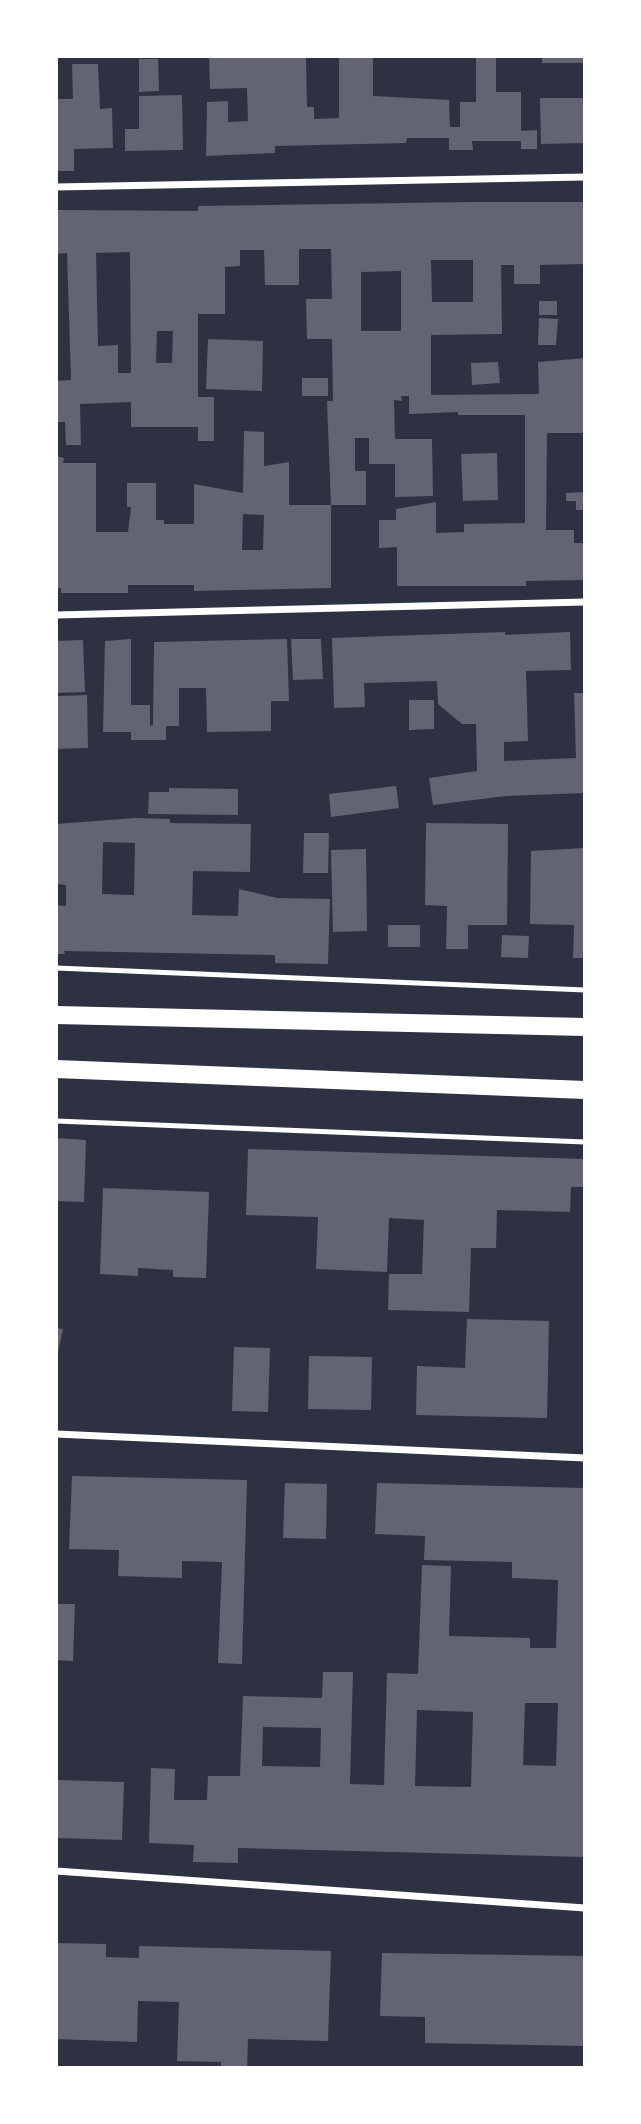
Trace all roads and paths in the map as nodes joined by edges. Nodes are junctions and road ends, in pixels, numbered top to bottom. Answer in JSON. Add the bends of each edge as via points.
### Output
{"nodes":[{"id":1,"x":585,"y":177,"type":"edge"},
{"id":2,"x":56,"y":187,"type":"edge"},
{"id":3,"x":585,"y":602,"type":"edge"},
{"id":4,"x":56,"y":615,"type":"edge"},
{"id":5,"x":56,"y":968,"type":"edge"},
{"id":6,"x":585,"y":989,"type":"edge"},
{"id":7,"x":56,"y":1014,"type":"edge"},
{"id":8,"x":585,"y":1027,"type":"edge"},
{"id":9,"x":56,"y":1069,"type":"edge"},
{"id":10,"x":585,"y":1090,"type":"edge"},
{"id":11,"x":56,"y":1121,"type":"edge"},
{"id":12,"x":585,"y":1142,"type":"edge"},
{"id":13,"x":56,"y":1434,"type":"edge"},
{"id":14,"x":585,"y":1458,"type":"edge"},
{"id":15,"x":56,"y":1871,"type":"edge"},
{"id":16,"x":585,"y":1908,"type":"edge"}],
"edges":[{"from":1,"to":2,"type":"street"},
{"from":3,"to":4,"type":"street"},
{"from":5,"to":6,"type":"lane"},
{"from":7,"to":8,"type":"main road"},
{"from":9,"to":10,"type":"main road"},
{"from":11,"to":12,"type":"lane"},
{"from":13,"to":14,"type":"street"},
{"from":15,"to":16,"type":"street"}]}
